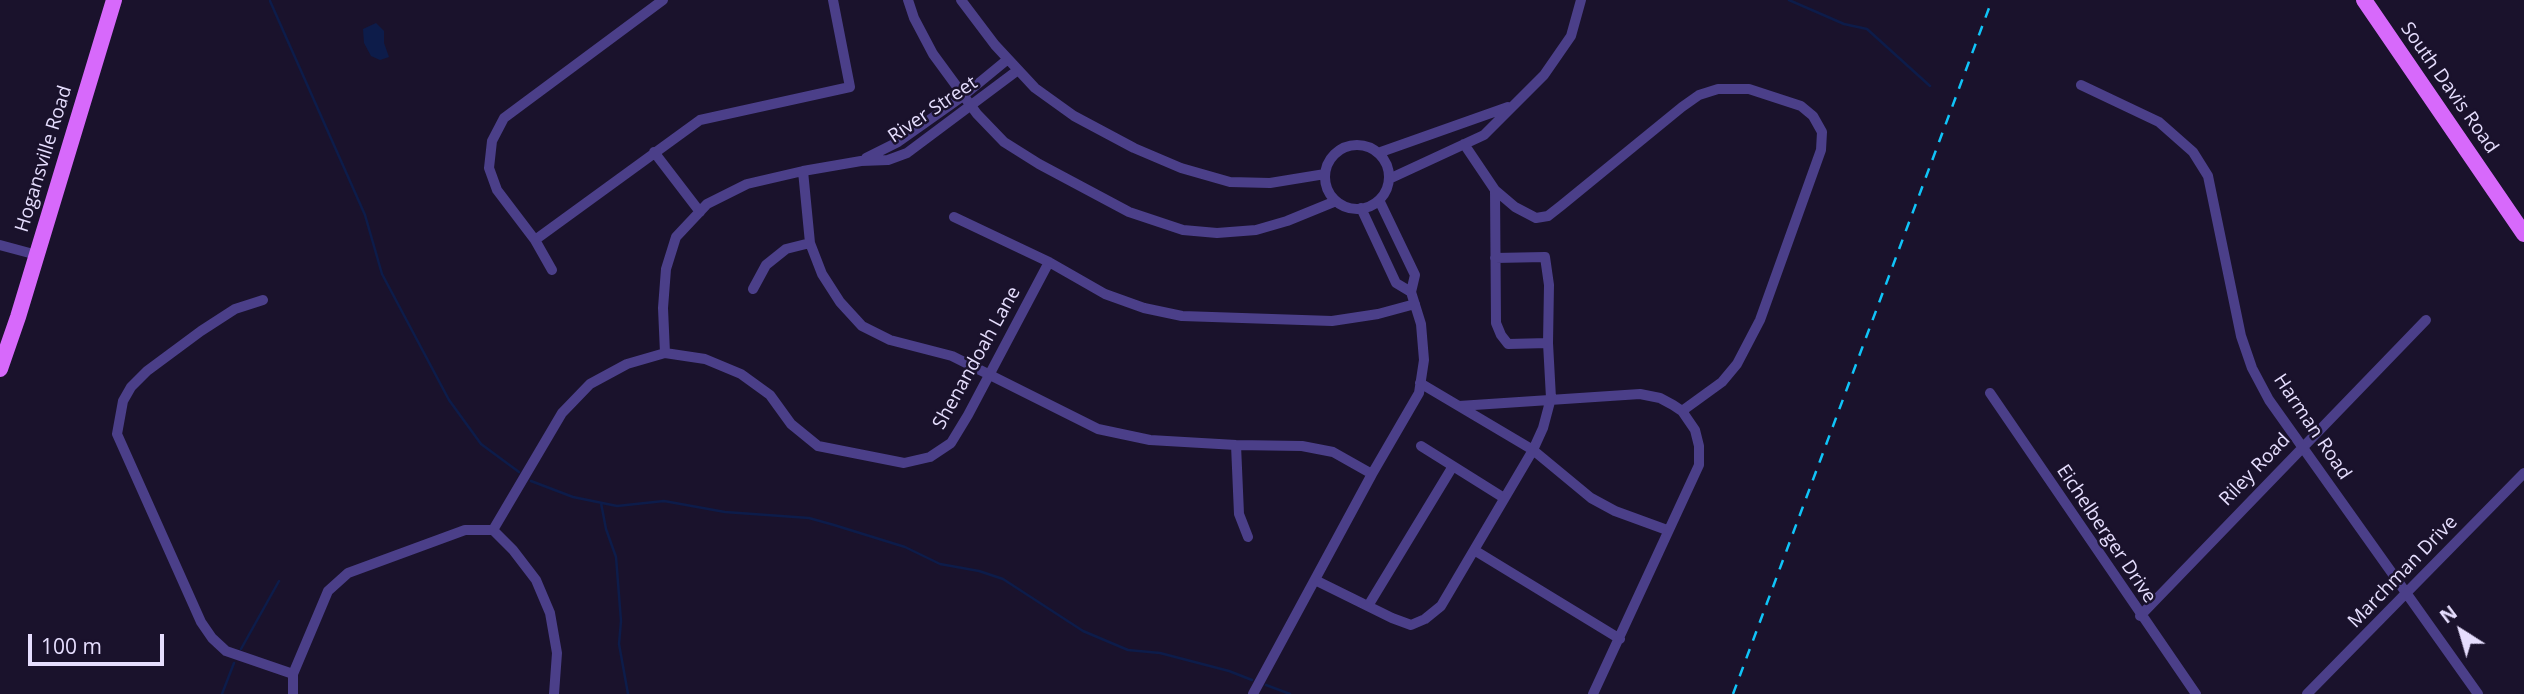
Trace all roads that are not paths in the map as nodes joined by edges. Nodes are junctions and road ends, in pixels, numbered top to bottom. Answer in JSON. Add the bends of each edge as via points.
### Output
{"nodes":[{"id":1,"x":114,"y":0,"type":"edge"},
{"id":2,"x":663,"y":0,"type":"edge"},
{"id":3,"x":833,"y":0,"type":"edge"},
{"id":4,"x":908,"y":0,"type":"edge"},
{"id":5,"x":961,"y":0,"type":"edge"},
{"id":6,"x":1581,"y":0,"type":"edge"},
{"id":7,"x":2364,"y":0,"type":"edge"},
{"id":8,"x":1009,"y":59,"type":"junction"},
{"id":9,"x":1018,"y":70,"type":"junction"},
{"id":10,"x":2081,"y":85,"type":"dead end"},
{"id":11,"x":963,"y":96,"type":"junction"},
{"id":12,"x":971,"y":106,"type":"junction"},
{"id":13,"x":1511,"y":106,"type":"junction"},
{"id":14,"x":1464,"y":144,"type":"junction"},
{"id":15,"x":654,"y":152,"type":"junction"},
{"id":16,"x":1378,"y":153,"type":"junction"},
{"id":17,"x":861,"y":161,"type":"junction"},
{"id":18,"x":803,"y":171,"type":"junction"},
{"id":19,"x":1325,"y":174,"type":"junction"},
{"id":20,"x":1389,"y":179,"type":"junction"},
{"id":21,"x":1494,"y":190,"type":"junction"},
{"id":22,"x":1379,"y":200,"type":"junction"},
{"id":23,"x":1336,"y":201,"type":"junction"},
{"id":24,"x":1361,"y":208,"type":"junction"},
{"id":25,"x":700,"y":212,"type":"junction"},
{"id":26,"x":954,"y":217,"type":"dead end"},
{"id":27,"x":2524,"y":234,"type":"edge"},
{"id":28,"x":535,"y":240,"type":"junction"},
{"id":29,"x":810,"y":243,"type":"junction"},
{"id":30,"x":0,"y":245,"type":"edge"},
{"id":31,"x":37,"y":255,"type":"junction"},
{"id":32,"x":1495,"y":258,"type":"junction"},
{"id":33,"x":1049,"y":262,"type":"junction"},
{"id":34,"x":552,"y":270,"type":"dead end"},
{"id":35,"x":753,"y":289,"type":"dead end"},
{"id":36,"x":1410,"y":292,"type":"junction"},
{"id":37,"x":263,"y":300,"type":"dead end"},
{"id":38,"x":1415,"y":304,"type":"junction"},
{"id":39,"x":2426,"y":320,"type":"dead end"},
{"id":40,"x":1548,"y":343,"type":"junction"},
{"id":41,"x":665,"y":353,"type":"junction"},
{"id":42,"x":0,"y":369,"type":"edge"},
{"id":43,"x":989,"y":375,"type":"junction"},
{"id":44,"x":1420,"y":383,"type":"junction"},
{"id":45,"x":1990,"y":393,"type":"dead end"},
{"id":46,"x":1551,"y":398,"type":"junction"},
{"id":47,"x":1459,"y":406,"type":"junction"},
{"id":48,"x":1682,"y":411,"type":"junction"},
{"id":49,"x":1236,"y":445,"type":"junction"},
{"id":50,"x":1421,"y":446,"type":"dead end"},
{"id":51,"x":2303,"y":446,"type":"junction"},
{"id":52,"x":1533,"y":450,"type":"junction"},
{"id":53,"x":1453,"y":466,"type":"junction"},
{"id":54,"x":2524,"y":473,"type":"edge"},
{"id":55,"x":1372,"y":474,"type":"junction"},
{"id":56,"x":1504,"y":499,"type":"junction"},
{"id":57,"x":494,"y":530,"type":"junction"},
{"id":58,"x":1667,"y":530,"type":"junction"},
{"id":59,"x":1248,"y":537,"type":"dead end"},
{"id":60,"x":1474,"y":550,"type":"junction"},
{"id":61,"x":1315,"y":580,"type":"junction"},
{"id":62,"x":2406,"y":594,"type":"junction"},
{"id":63,"x":1368,"y":606,"type":"junction"},
{"id":64,"x":2140,"y":616,"type":"junction"},
{"id":65,"x":1620,"y":639,"type":"junction"},
{"id":66,"x":293,"y":674,"type":"junction"},
{"id":67,"x":293,"y":694,"type":"edge"},
{"id":68,"x":554,"y":694,"type":"edge"},
{"id":69,"x":1253,"y":694,"type":"edge"},
{"id":70,"x":1593,"y":694,"type":"edge"},
{"id":71,"x":2196,"y":694,"type":"edge"},
{"id":72,"x":2307,"y":694,"type":"edge"},
{"id":73,"x":2478,"y":694,"type":"edge"}],
"edges":[{"from":1,"to":31,"type":"main road","name":"Hogansville Road"},
{"from":2,"to":28,"type":"street","via":[[504,118],[492,141],[489,168],[497,190]]},
{"from":3,"to":15,"type":"street","via":[[850,87],[700,120]]},
{"from":4,"to":11,"type":"street","via":[[933,54]]},
{"from":5,"to":8,"type":"street"},
{"from":6,"to":13,"type":"street","via":[[1571,36],[1544,75]]},
{"from":7,"to":27,"type":"main road","name":"South Davis Road"},
{"from":8,"to":9,"type":"street"},
{"from":8,"to":11,"type":"street","name":"River Street"},
{"from":9,"to":12,"type":"street","name":"River Street"},
{"from":9,"to":19,"type":"street","via":[[1074,116],[1133,148],[1194,173],[1230,182],[1270,183]]},
{"from":10,"to":51,"type":"street","name":"Harman Road","via":[[2159,121],[2193,152],[2208,176],[2248,358],[2269,400]]},
{"from":11,"to":12,"type":"street"},
{"from":11,"to":17,"type":"street","name":"River Street","via":[[898,142]]},
{"from":12,"to":17,"type":"street","name":"River Street","via":[[907,153],[888,160]]},
{"from":12,"to":23,"type":"street","via":[[1004,142],[1039,164],[1129,212],[1183,230],[1256,230]]},
{"from":13,"to":14,"type":"street","via":[[1484,135]]},
{"from":13,"to":16,"type":"street"},
{"from":14,"to":20,"type":"street"},
{"from":14,"to":21,"type":"street"},
{"from":15,"to":25,"type":"street"},
{"from":15,"to":28,"type":"street"},
{"from":16,"to":19,"type":"street","via":[[1364,145],[1342,148],[1333,155]]},
{"from":16,"to":20,"type":"street","via":[[1388,166]]},
{"from":17,"to":18,"type":"street","name":"River Street"},
{"from":18,"to":25,"type":"street","name":"River Street","via":[[747,184]]},
{"from":18,"to":29,"type":"street"},
{"from":19,"to":23,"type":"street"},
{"from":20,"to":22,"type":"street"},
{"from":21,"to":32,"type":"street"},
{"from":21,"to":48,"type":"street","via":[[1536,218],[1548,216],[1682,107],[1718,89],[1749,89],[1775,96],[1813,116],[1822,132],[1822,150],[1760,320],[1722,382]]},
{"from":22,"to":24,"type":"street"},
{"from":22,"to":36,"type":"street","via":[[1415,275]]},
{"from":23,"to":24,"type":"street"},
{"from":24,"to":36,"type":"street","via":[[1396,283]]},
{"from":25,"to":41,"type":"street","name":"River Street","via":[[676,237],[666,269]]},
{"from":26,"to":33,"type":"street"},
{"from":28,"to":34,"type":"street"},
{"from":29,"to":35,"type":"street","via":[[786,249],[766,265]]},
{"from":29,"to":43,"type":"street","via":[[822,274],[862,326],[890,340],[952,356]]},
{"from":30,"to":31,"type":"street"},
{"from":31,"to":42,"type":"main road","name":"Hogansville Road"},
{"from":32,"to":40,"type":"street","via":[[1496,323],[1501,335],[1508,344]]},
{"from":32,"to":40,"type":"street","via":[[1545,257]]},
{"from":33,"to":38,"type":"street","via":[[1105,293],[1182,316],[1332,321]]},
{"from":33,"to":43,"type":"street","name":"Shenandoah Lane"},
{"from":36,"to":38,"type":"street"},
{"from":37,"to":66,"type":"street","via":[[235,309],[147,371],[123,401],[117,434],[212,638],[226,651]]},
{"from":38,"to":44,"type":"street","via":[[1424,360]]},
{"from":39,"to":51,"type":"street","name":"Riley Road"},
{"from":40,"to":46,"type":"street"},
{"from":41,"to":43,"type":"street","name":"Shenandoah Lane","via":[[705,359],[741,374],[770,395],[791,424],[818,446],[904,463],[930,457],[951,443]]},
{"from":41,"to":57,"type":"street","via":[[627,365],[581,393],[562,413]]},
{"from":43,"to":49,"type":"street","via":[[1098,429],[1150,440]]},
{"from":44,"to":47,"type":"street"},
{"from":44,"to":55,"type":"street","via":[[1419,393]]},
{"from":45,"to":64,"type":"street","name":"Eichelberger Drive"},
{"from":46,"to":47,"type":"street"},
{"from":46,"to":48,"type":"street","via":[[1640,394],[1660,398]]},
{"from":46,"to":52,"type":"street"},
{"from":47,"to":52,"type":"street"},
{"from":48,"to":58,"type":"street","via":[[1695,430],[1699,465]]},
{"from":49,"to":55,"type":"street","via":[[1302,446],[1334,452]]},
{"from":49,"to":59,"type":"street","via":[[1239,514]]},
{"from":50,"to":53,"type":"street"},
{"from":51,"to":62,"type":"street","name":"Harman Road"},
{"from":51,"to":64,"type":"street","name":"Riley Road"},
{"from":52,"to":56,"type":"street"},
{"from":52,"to":58,"type":"street","via":[[1591,498]]},
{"from":53,"to":56,"type":"street"},
{"from":53,"to":63,"type":"street"},
{"from":54,"to":62,"type":"street","name":"Marchman Drive"},
{"from":55,"to":61,"type":"street"},
{"from":56,"to":60,"type":"street"},
{"from":57,"to":66,"type":"street","via":[[465,530],[348,573],[328,590]]},
{"from":57,"to":68,"type":"street","via":[[536,580],[550,612],[557,653]]},
{"from":58,"to":65,"type":"street"},
{"from":60,"to":63,"type":"street","via":[[1441,606],[1425,620],[1411,625]]},
{"from":60,"to":65,"type":"street"},
{"from":61,"to":63,"type":"street"},
{"from":61,"to":69,"type":"street"},
{"from":62,"to":72,"type":"street","name":"Marchman Drive"},
{"from":62,"to":73,"type":"street","name":"Harman Road"},
{"from":64,"to":71,"type":"street","name":"Eichelberger Drive"},
{"from":65,"to":70,"type":"street"},
{"from":66,"to":67,"type":"street"}]}
